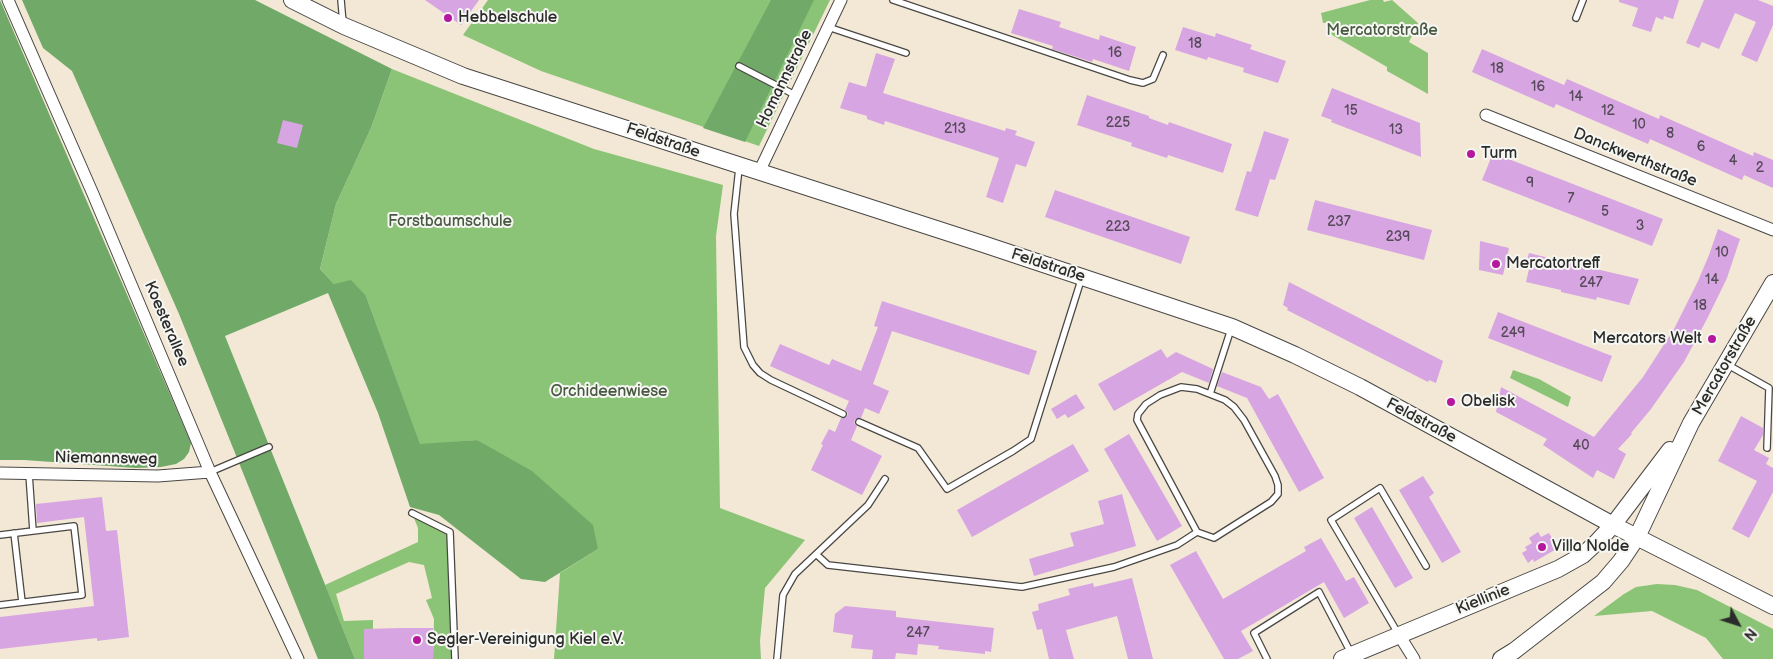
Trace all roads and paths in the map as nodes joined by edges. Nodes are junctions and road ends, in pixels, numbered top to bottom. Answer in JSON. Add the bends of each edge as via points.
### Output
{"nodes":[{"id":1,"x":8,"y":0,"type":"edge"},
{"id":2,"x":292,"y":0,"type":"edge"},
{"id":3,"x":341,"y":0,"type":"edge"},
{"id":4,"x":842,"y":0,"type":"edge"},
{"id":5,"x":893,"y":0,"type":"edge"},
{"id":6,"x":1583,"y":0,"type":"edge"},
{"id":7,"x":1576,"y":18,"type":"dead end"},
{"id":8,"x":344,"y":26,"type":"junction"},
{"id":9,"x":828,"y":27,"type":"junction"},
{"id":10,"x":906,"y":53,"type":"dead end"},
{"id":11,"x":1163,"y":55,"type":"dead end"},
{"id":12,"x":740,"y":66,"type":"dead end"},
{"id":13,"x":795,"y":95,"type":"junction"},
{"id":14,"x":1486,"y":115,"type":"dead end"},
{"id":15,"x":739,"y":166,"type":"junction"},
{"id":16,"x":759,"y":172,"type":"junction"},
{"id":17,"x":1773,"y":230,"type":"edge"},
{"id":18,"x":1082,"y":277,"type":"junction"},
{"id":19,"x":1773,"y":283,"type":"edge"},
{"id":20,"x":1232,"y":327,"type":"junction"},
{"id":21,"x":1726,"y":364,"type":"junction"},
{"id":22,"x":1210,"y":394,"type":"junction"},
{"id":23,"x":843,"y":414,"type":"dead end"},
{"id":24,"x":859,"y":422,"type":"dead end"},
{"id":25,"x":1691,"y":423,"type":"junction"},
{"id":26,"x":269,"y":447,"type":"dead end"},
{"id":27,"x":1767,"y":448,"type":"dead end"},
{"id":28,"x":210,"y":472,"type":"junction"},
{"id":29,"x":0,"y":473,"type":"edge"},
{"id":30,"x":29,"y":474,"type":"junction"},
{"id":31,"x":885,"y":479,"type":"dead end"},
{"id":32,"x":412,"y":513,"type":"dead end"},
{"id":33,"x":1613,"y":525,"type":"junction"},
{"id":34,"x":34,"y":531,"type":"junction"},
{"id":35,"x":1197,"y":532,"type":"junction"},
{"id":36,"x":14,"y":533,"type":"junction"},
{"id":37,"x":0,"y":535,"type":"edge"},
{"id":38,"x":1637,"y":537,"type":"junction"},
{"id":39,"x":817,"y":555,"type":"junction"},
{"id":40,"x":1426,"y":566,"type":"dead end"},
{"id":41,"x":22,"y":602,"type":"junction"},
{"id":42,"x":0,"y":605,"type":"edge"},
{"id":43,"x":1773,"y":606,"type":"edge"},
{"id":44,"x":1399,"y":635,"type":"junction"},
{"id":45,"x":1347,"y":657,"type":"edge"},
{"id":46,"x":298,"y":659,"type":"edge"},
{"id":47,"x":456,"y":659,"type":"edge"},
{"id":48,"x":777,"y":659,"type":"edge"},
{"id":49,"x":1267,"y":659,"type":"edge"},
{"id":50,"x":1414,"y":659,"type":"edge"},
{"id":51,"x":1501,"y":659,"type":"edge"}],
"edges":[{"from":1,"to":28,"type":"street","name":"Koesterallee"},
{"from":2,"to":8,"type":"street","name":"Feldstraße"},
{"from":3,"to":8,"type":"lane"},
{"from":4,"to":9,"type":"street","name":"Homannstraße"},
{"from":5,"to":11,"type":"lane","via":[[1143,83],[1154,79]]},
{"from":6,"to":7,"type":"lane"},
{"from":8,"to":15,"type":"street","name":"Feldstraße","via":[[463,76]]},
{"from":9,"to":10,"type":"lane"},
{"from":9,"to":13,"type":"street","name":"Homannstraße"},
{"from":12,"to":13,"type":"lane"},
{"from":13,"to":16,"type":"street","name":"Homannstraße"},
{"from":14,"to":17,"type":"street","name":"Danckwerthstraße"},
{"from":15,"to":16,"type":"street","name":"Feldstraße"},
{"from":15,"to":23,"type":"lane","via":[[734,214],[744,347],[752,365],[760,373]]},
{"from":16,"to":18,"type":"street","name":"Feldstraße"},
{"from":18,"to":20,"type":"street","name":"Feldstraße"},
{"from":18,"to":24,"type":"lane","via":[[1031,439],[1013,451],[947,489],[918,448]]},
{"from":19,"to":21,"type":"street","name":"Mercatorstraße"},
{"from":20,"to":22,"type":"lane"},
{"from":20,"to":33,"type":"street","name":"Feldstraße","via":[[1360,387]]},
{"from":21,"to":25,"type":"street","name":"Mercatorstraße"},
{"from":21,"to":27,"type":"lane","via":[[1769,388]]},
{"from":22,"to":35,"type":"lane","via":[[1181,387],[1146,404],[1137,420]]},
{"from":22,"to":35,"type":"lane","via":[[1230,403],[1244,420],[1275,476],[1278,494],[1264,508],[1214,538]]},
{"from":25,"to":33,"type":"street","name":"Mercatorstraße"},
{"from":25,"to":38,"type":"street","name":"Mercatorstraße"},
{"from":26,"to":28,"type":"lane"},
{"from":28,"to":30,"type":"street","name":"Niemannsweg","via":[[158,476]]},
{"from":28,"to":46,"type":"street","name":"Koesterallee"},
{"from":29,"to":30,"type":"street","name":"Niemannsweg"},
{"from":30,"to":34,"type":"lane"},
{"from":31,"to":39,"type":"lane","via":[[868,505]]},
{"from":32,"to":47,"type":"lane","via":[[450,532]]},
{"from":33,"to":38,"type":"street","name":"Feldstraße"},
{"from":33,"to":44,"type":"street","name":"Kiellinie","via":[[1583,555],[1558,569]]},
{"from":34,"to":36,"type":"lane"},
{"from":34,"to":41,"type":"lane","via":[[74,526],[82,595]]},
{"from":35,"to":39,"type":"lane","via":[[1178,544],[1114,567],[1022,587],[828,565]]},
{"from":36,"to":37,"type":"lane"},
{"from":36,"to":41,"type":"lane"},
{"from":38,"to":43,"type":"street","name":"Feldstraße"},
{"from":38,"to":51,"type":"street","via":[[1603,582]]},
{"from":39,"to":48,"type":"lane","via":[[795,574],[783,596]]},
{"from":40,"to":44,"type":"lane","via":[[1380,488],[1331,520]]},
{"from":41,"to":42,"type":"lane"},
{"from":44,"to":45,"type":"street","name":"Kiellinie"},
{"from":44,"to":50,"type":"street"},
{"from":45,"to":49,"type":"lane","via":[[1319,592],[1254,633]]}]}
